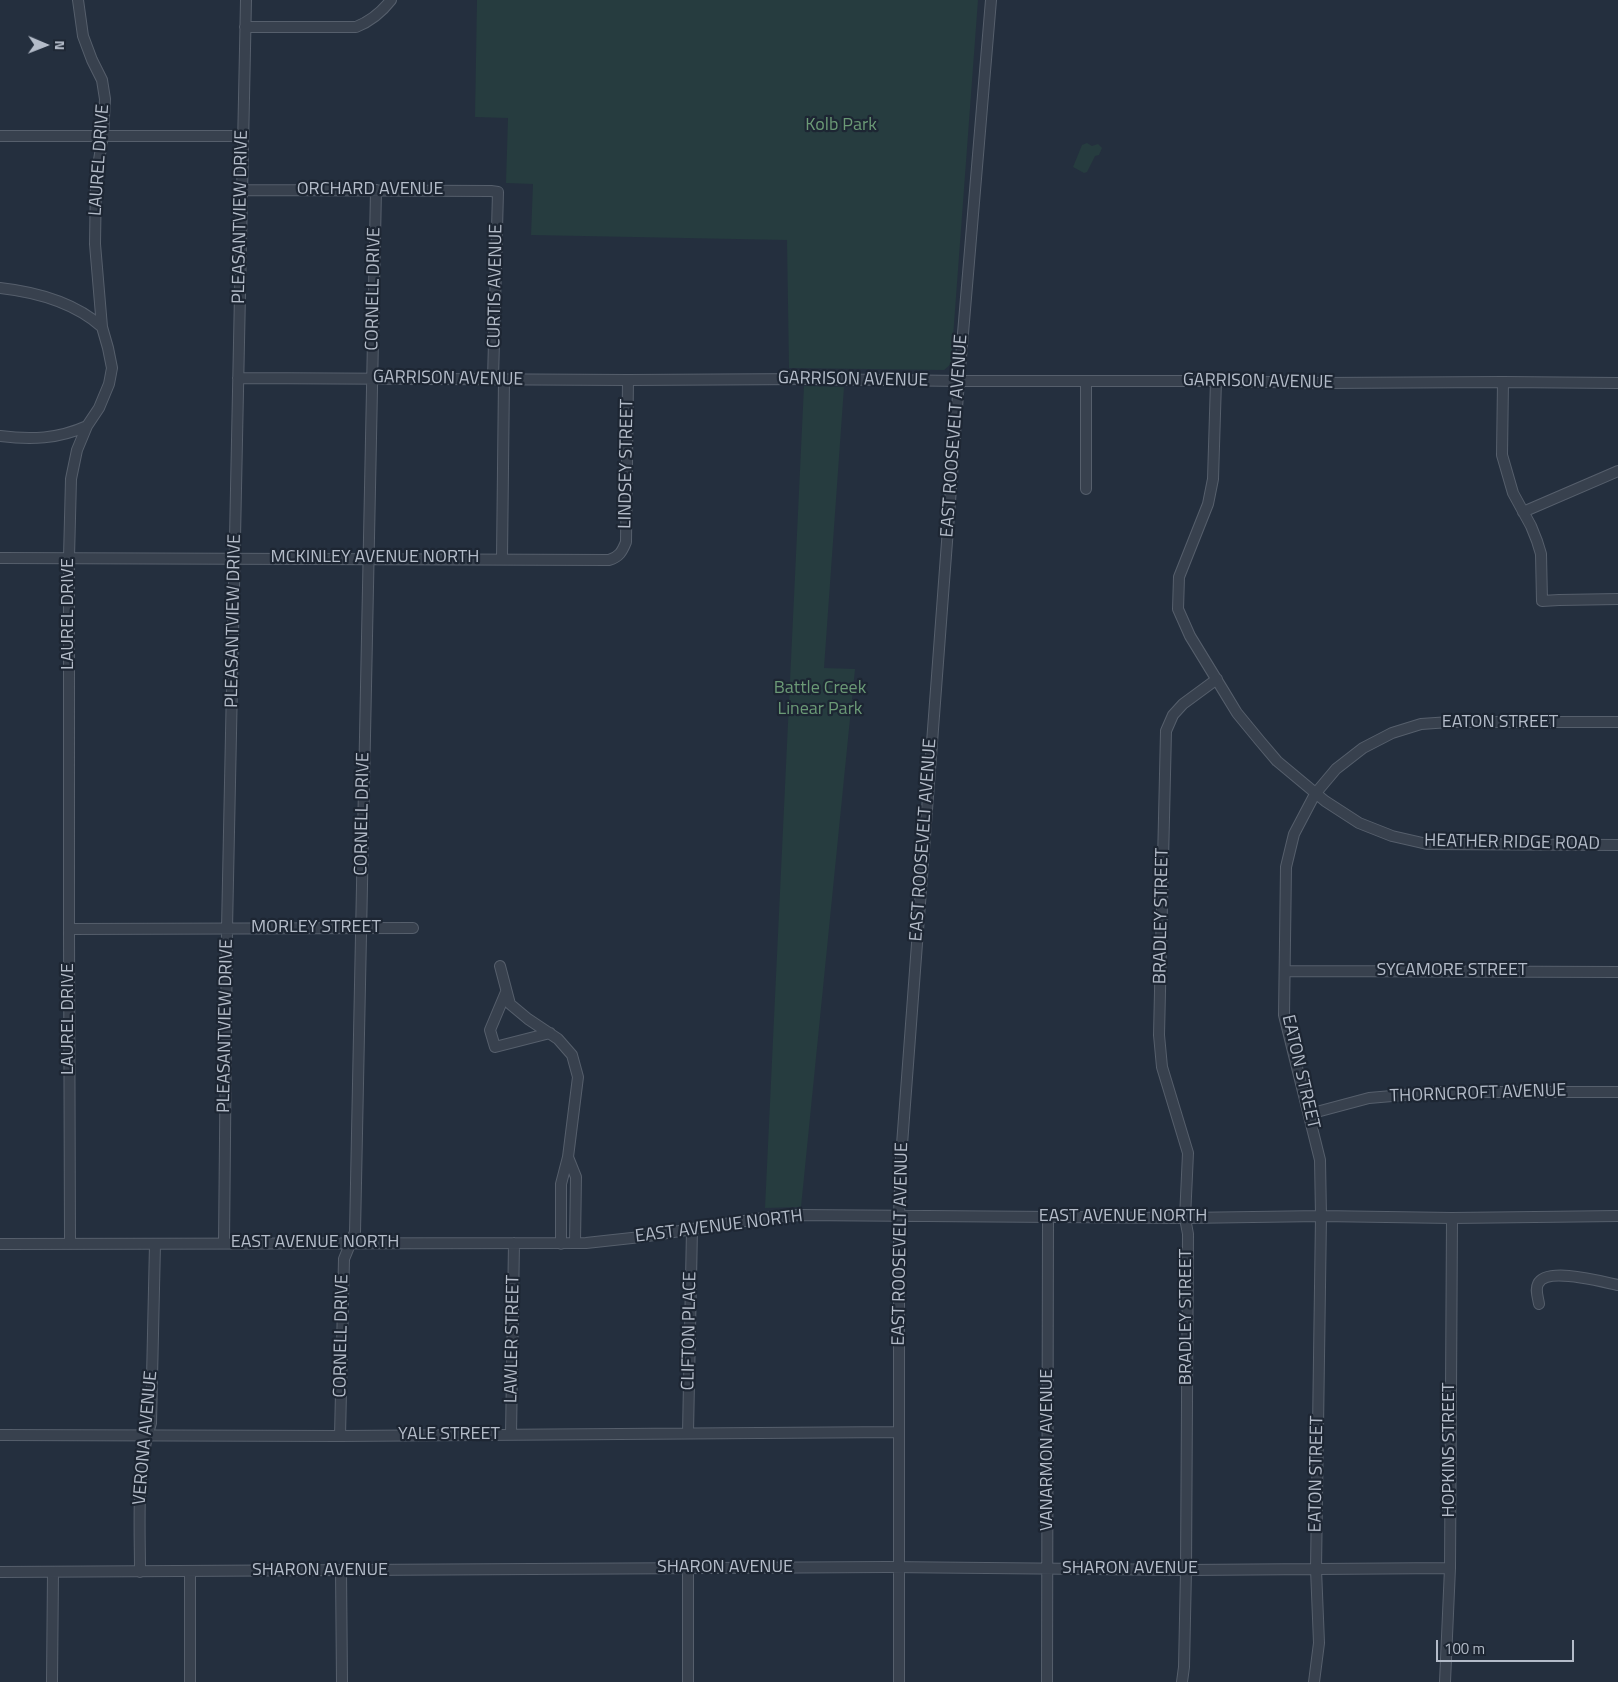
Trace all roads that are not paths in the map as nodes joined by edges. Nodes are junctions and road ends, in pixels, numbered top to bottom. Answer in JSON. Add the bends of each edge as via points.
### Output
{"nodes":[{"id":1,"x":78,"y":0,"type":"edge"},
{"id":2,"x":246,"y":0,"type":"edge"},
{"id":3,"x":391,"y":0,"type":"edge"},
{"id":4,"x":991,"y":0,"type":"edge"},
{"id":5,"x":245,"y":27,"type":"junction"},
{"id":6,"x":0,"y":136,"type":"edge"},
{"id":7,"x":103,"y":136,"type":"junction"},
{"id":8,"x":242,"y":136,"type":"junction"},
{"id":9,"x":242,"y":190,"type":"junction"},
{"id":10,"x":376,"y":190,"type":"junction"},
{"id":11,"x":498,"y":192,"type":"joint"},
{"id":12,"x":0,"y":288,"type":"edge"},
{"id":13,"x":102,"y":327,"type":"junction"},
{"id":14,"x":238,"y":378,"type":"junction"},
{"id":15,"x":373,"y":378,"type":"junction"},
{"id":16,"x":498,"y":379,"type":"junction"},
{"id":17,"x":628,"y":380,"type":"junction"},
{"id":18,"x":959,"y":381,"type":"junction"},
{"id":19,"x":1216,"y":381,"type":"junction"},
{"id":20,"x":1086,"y":382,"type":"junction"},
{"id":21,"x":1503,"y":382,"type":"junction"},
{"id":22,"x":1618,"y":383,"type":"edge"},
{"id":23,"x":87,"y":426,"type":"junction"},
{"id":24,"x":0,"y":436,"type":"edge"},
{"id":25,"x":1618,"y":471,"type":"edge"},
{"id":26,"x":1086,"y":489,"type":"dead end"},
{"id":27,"x":1523,"y":512,"type":"junction"},
{"id":28,"x":624,"y":548,"type":"joint"},
{"id":29,"x":69,"y":557,"type":"junction"},
{"id":30,"x":0,"y":558,"type":"edge"},
{"id":31,"x":235,"y":558,"type":"junction"},
{"id":32,"x":369,"y":558,"type":"junction"},
{"id":33,"x":502,"y":558,"type":"junction"},
{"id":34,"x":1618,"y":599,"type":"edge"},
{"id":35,"x":1217,"y":679,"type":"junction"},
{"id":36,"x":1618,"y":722,"type":"edge"},
{"id":37,"x":1316,"y":794,"type":"junction"},
{"id":38,"x":1618,"y":845,"type":"edge"},
{"id":39,"x":227,"y":928,"type":"junction"},
{"id":40,"x":361,"y":928,"type":"junction"},
{"id":41,"x":413,"y":928,"type":"dead end"},
{"id":42,"x":69,"y":929,"type":"junction"},
{"id":43,"x":500,"y":966,"type":"dead end"},
{"id":44,"x":1286,"y":971,"type":"junction"},
{"id":45,"x":1618,"y":972,"type":"edge"},
{"id":46,"x":506,"y":992,"type":"junction"},
{"id":47,"x":550,"y":1034,"type":"junction"},
{"id":48,"x":1618,"y":1092,"type":"edge"},
{"id":49,"x":1310,"y":1114,"type":"junction"},
{"id":50,"x":568,"y":1157,"type":"junction"},
{"id":51,"x":899,"y":1216,"type":"junction"},
{"id":52,"x":1321,"y":1216,"type":"junction"},
{"id":53,"x":1618,"y":1216,"type":"edge"},
{"id":54,"x":1048,"y":1217,"type":"junction"},
{"id":55,"x":1185,"y":1218,"type":"junction"},
{"id":56,"x":1452,"y":1218,"type":"junction"},
{"id":57,"x":692,"y":1229,"type":"junction"},
{"id":58,"x":224,"y":1243,"type":"junction"},
{"id":59,"x":514,"y":1243,"type":"junction"},
{"id":60,"x":575,"y":1243,"type":"junction"},
{"id":61,"x":0,"y":1244,"type":"edge"},
{"id":62,"x":70,"y":1244,"type":"junction"},
{"id":63,"x":155,"y":1244,"type":"junction"},
{"id":64,"x":352,"y":1244,"type":"junction"},
{"id":65,"x":561,"y":1244,"type":"junction"},
{"id":66,"x":1618,"y":1285,"type":"edge"},
{"id":67,"x":1539,"y":1304,"type":"dead end"},
{"id":68,"x":899,"y":1432,"type":"junction"},
{"id":69,"x":688,"y":1433,"type":"junction"},
{"id":70,"x":0,"y":1434,"type":"edge"},
{"id":71,"x":147,"y":1434,"type":"junction"},
{"id":72,"x":511,"y":1435,"type":"junction"},
{"id":73,"x":340,"y":1436,"type":"junction"},
{"id":74,"x":688,"y":1568,"type":"junction"},
{"id":75,"x":900,"y":1568,"type":"junction"},
{"id":76,"x":1450,"y":1568,"type":"junction"},
{"id":77,"x":1047,"y":1569,"type":"junction"},
{"id":78,"x":1316,"y":1569,"type":"junction"},
{"id":79,"x":342,"y":1570,"type":"junction"},
{"id":80,"x":1186,"y":1570,"type":"junction"},
{"id":81,"x":0,"y":1572,"type":"edge"},
{"id":82,"x":53,"y":1572,"type":"junction"},
{"id":83,"x":140,"y":1572,"type":"junction"},
{"id":84,"x":190,"y":1572,"type":"junction"},
{"id":85,"x":52,"y":1682,"type":"edge"},
{"id":86,"x":190,"y":1682,"type":"edge"},
{"id":87,"x":342,"y":1682,"type":"edge"},
{"id":88,"x":688,"y":1682,"type":"edge"},
{"id":89,"x":899,"y":1682,"type":"edge"},
{"id":90,"x":1047,"y":1682,"type":"edge"},
{"id":91,"x":1182,"y":1682,"type":"edge"},
{"id":92,"x":1314,"y":1682,"type":"edge"},
{"id":93,"x":1446,"y":1682,"type":"edge"}],
"edges":[{"from":1,"to":7,"type":"street","name":"LAUREL DRIVE","via":[[83,36],[102,80],[105,99]]},
{"from":2,"to":5,"type":"street","name":"PLEASANTVIEW DRIVE"},
{"from":3,"to":5,"type":"street","via":[[382,12],[356,27]]},
{"from":4,"to":18,"type":"street","name":"EAST ROOSEVELT AVENUE"},
{"from":5,"to":8,"type":"street","name":"PLEASANTVIEW DRIVE"},
{"from":6,"to":7,"type":"street"},
{"from":7,"to":8,"type":"street"},
{"from":7,"to":13,"type":"street","name":"LAUREL DRIVE","via":[[96,178],[95,225]]},
{"from":8,"to":9,"type":"street","name":"PLEASANTVIEW DRIVE"},
{"from":9,"to":10,"type":"street","name":"ORCHARD AVENUE"},
{"from":9,"to":14,"type":"street","name":"PLEASANTVIEW DRIVE"},
{"from":10,"to":11,"type":"street","name":"ORCHARD AVENUE"},
{"from":10,"to":15,"type":"street","name":"CORNELL DRIVE"},
{"from":11,"to":16,"type":"street","name":"CURTIS AVENUE"},
{"from":12,"to":13,"type":"street","via":[[22,290],[73,307]]},
{"from":13,"to":23,"type":"street","name":"LAUREL DRIVE","via":[[112,368],[110,384]]},
{"from":14,"to":15,"type":"street","name":"GARRISON AVENUE"},
{"from":14,"to":31,"type":"street","name":"PLEASANTVIEW DRIVE"},
{"from":15,"to":16,"type":"street","name":"GARRISON AVENUE"},
{"from":15,"to":32,"type":"street","name":"CORNELL DRIVE"},
{"from":16,"to":17,"type":"street","name":"GARRISON AVENUE"},
{"from":16,"to":33,"type":"street","name":"CURTIS AVENUE"},
{"from":17,"to":18,"type":"street","name":"GARRISON AVENUE"},
{"from":17,"to":28,"type":"street","name":"LINDSEY STREET"},
{"from":18,"to":20,"type":"street","name":"GARRISON AVENUE"},
{"from":18,"to":51,"type":"street","name":"EAST ROOSEVELT AVENUE"},
{"from":19,"to":20,"type":"street","name":"GARRISON AVENUE"},
{"from":19,"to":21,"type":"street","name":"GARRISON AVENUE"},
{"from":19,"to":35,"type":"street","name":"HEATHER RIDGE ROAD","via":[[1213,479],[1208,504],[1179,577],[1178,609],[1190,636]]},
{"from":20,"to":26,"type":"street"},
{"from":21,"to":22,"type":"street","name":"GARRISON AVENUE"},
{"from":21,"to":27,"type":"street","via":[[1502,455],[1513,493]]},
{"from":23,"to":24,"type":"street","via":[[69,434],[42,438]]},
{"from":23,"to":29,"type":"street","name":"LAUREL DRIVE","via":[[77,450],[71,479]]},
{"from":25,"to":27,"type":"street"},
{"from":27,"to":34,"type":"street","via":[[1540,554],[1542,601]]},
{"from":28,"to":33,"type":"street","name":"MCKINLEY AVENUE NORTH","via":[[616,558],[608,560]]},
{"from":29,"to":30,"type":"street","name":"MCKINLEY AVENUE NORTH"},
{"from":29,"to":31,"type":"street","name":"MCKINLEY AVENUE NORTH"},
{"from":29,"to":42,"type":"street","name":"LAUREL DRIVE"},
{"from":31,"to":32,"type":"street","name":"MCKINLEY AVENUE NORTH"},
{"from":31,"to":39,"type":"street","name":"PLEASANTVIEW DRIVE"},
{"from":32,"to":33,"type":"street","name":"MCKINLEY AVENUE NORTH"},
{"from":32,"to":40,"type":"street","name":"CORNELL DRIVE"},
{"from":35,"to":37,"type":"street","name":"HEATHER RIDGE ROAD","via":[[1237,713],[1277,761]]},
{"from":35,"to":55,"type":"street","name":"BRADLEY STREET","via":[[1183,704],[1173,715],[1166,731],[1159,1035],[1162,1067],[1188,1153]]},
{"from":36,"to":37,"type":"street","name":"EATON STREET","via":[[1421,724],[1363,748],[1336,769]]},
{"from":37,"to":38,"type":"street","name":"HEATHER RIDGE ROAD","via":[[1359,823],[1392,836],[1427,844]]},
{"from":37,"to":44,"type":"street","name":"EATON STREET","via":[[1294,834],[1286,867]]},
{"from":39,"to":40,"type":"street","name":"MORLEY STREET"},
{"from":39,"to":42,"type":"street","name":"MORLEY STREET"},
{"from":39,"to":58,"type":"street","name":"PLEASANTVIEW DRIVE"},
{"from":40,"to":41,"type":"street","name":"MORLEY STREET"},
{"from":40,"to":64,"type":"street","name":"CORNELL DRIVE","via":[[356,1232]]},
{"from":42,"to":62,"type":"street","name":"LAUREL DRIVE"},
{"from":43,"to":46,"type":"street"},
{"from":44,"to":45,"type":"street","name":"SYCAMORE STREET"},
{"from":44,"to":49,"type":"street","name":"EATON STREET","via":[[1284,1015]]},
{"from":46,"to":47,"type":"street","via":[[510,1004]]},
{"from":46,"to":47,"type":"street","via":[[490,1030],[495,1047]]},
{"from":47,"to":50,"type":"street","via":[[572,1055],[578,1077]]},
{"from":48,"to":49,"type":"street","name":"THORNCROFT AVENUE","via":[[1438,1092],[1369,1098]]},
{"from":49,"to":52,"type":"street","name":"EATON STREET","via":[[1320,1160]]},
{"from":50,"to":60,"type":"street","via":[[576,1177]]},
{"from":50,"to":65,"type":"street","via":[[561,1184]]},
{"from":51,"to":54,"type":"street","name":"EAST AVENUE NORTH"},
{"from":51,"to":57,"type":"street","name":"EAST AVENUE NORTH","via":[[797,1215]]},
{"from":51,"to":68,"type":"street","name":"EAST ROOSEVELT AVENUE"},
{"from":52,"to":55,"type":"street","name":"EAST AVENUE NORTH"},
{"from":52,"to":56,"type":"street","name":"EAST AVENUE NORTH"},
{"from":52,"to":78,"type":"street","name":"EATON STREET"},
{"from":53,"to":56,"type":"street","name":"EAST AVENUE NORTH"},
{"from":54,"to":55,"type":"street","name":"EAST AVENUE NORTH"},
{"from":54,"to":77,"type":"street","name":"VANARMON AVENUE"},
{"from":55,"to":80,"type":"street","name":"BRADLEY STREET","via":[[1188,1234]]},
{"from":56,"to":76,"type":"street","name":"HOPKINS STREET"},
{"from":57,"to":60,"type":"street","name":"EAST AVENUE NORTH"},
{"from":57,"to":69,"type":"street","name":"CLIFTON PLACE"},
{"from":58,"to":63,"type":"street","name":"EAST AVENUE NORTH"},
{"from":58,"to":64,"type":"street","name":"EAST AVENUE NORTH"},
{"from":59,"to":64,"type":"street","name":"EAST AVENUE NORTH"},
{"from":59,"to":65,"type":"street","name":"EAST AVENUE NORTH"},
{"from":59,"to":72,"type":"street","name":"LAWLER STREET"},
{"from":60,"to":65,"type":"street","name":"EAST AVENUE NORTH"},
{"from":61,"to":62,"type":"street","name":"EAST AVENUE NORTH"},
{"from":62,"to":63,"type":"street","name":"EAST AVENUE NORTH"},
{"from":63,"to":71,"type":"street","name":"VERONA AVENUE","via":[[151,1423]]},
{"from":64,"to":73,"type":"street","name":"CORNELL DRIVE","via":[[344,1260]]},
{"from":66,"to":67,"type":"street","via":[[1568,1276],[1546,1277],[1540,1280],[1536,1289]]},
{"from":68,"to":69,"type":"street","name":"YALE STREET"},
{"from":68,"to":75,"type":"street","name":"EAST ROOSEVELT AVENUE"},
{"from":69,"to":72,"type":"street","name":"YALE STREET"},
{"from":70,"to":71,"type":"street","name":"YALE STREET"},
{"from":71,"to":73,"type":"street","name":"YALE STREET"},
{"from":71,"to":83,"type":"street","name":"VERONA AVENUE","via":[[143,1447]]},
{"from":72,"to":73,"type":"street","name":"YALE STREET"},
{"from":74,"to":75,"type":"street","name":"SHARON AVENUE"},
{"from":74,"to":79,"type":"street","name":"SHARON AVENUE"},
{"from":74,"to":88,"type":"street"},
{"from":75,"to":77,"type":"street","name":"SHARON AVENUE"},
{"from":75,"to":89,"type":"street","name":"EAST ROOSEVELT AVENUE"},
{"from":76,"to":78,"type":"street","name":"SHARON AVENUE"},
{"from":76,"to":93,"type":"street","name":"HOPKINS STREET"},
{"from":77,"to":80,"type":"street","name":"SHARON AVENUE"},
{"from":77,"to":90,"type":"street","name":"VANARMON AVENUE"},
{"from":78,"to":80,"type":"street","name":"SHARON AVENUE"},
{"from":78,"to":92,"type":"street","name":"EATON STREET","via":[[1319,1644]]},
{"from":79,"to":84,"type":"street","name":"SHARON AVENUE"},
{"from":79,"to":87,"type":"street"},
{"from":80,"to":91,"type":"street","name":"BRADLEY STREET"},
{"from":81,"to":82,"type":"street","name":"SHARON AVENUE"},
{"from":82,"to":83,"type":"street","name":"SHARON AVENUE"},
{"from":82,"to":85,"type":"street"},
{"from":83,"to":84,"type":"street","name":"SHARON AVENUE"},
{"from":84,"to":86,"type":"street"}]}
